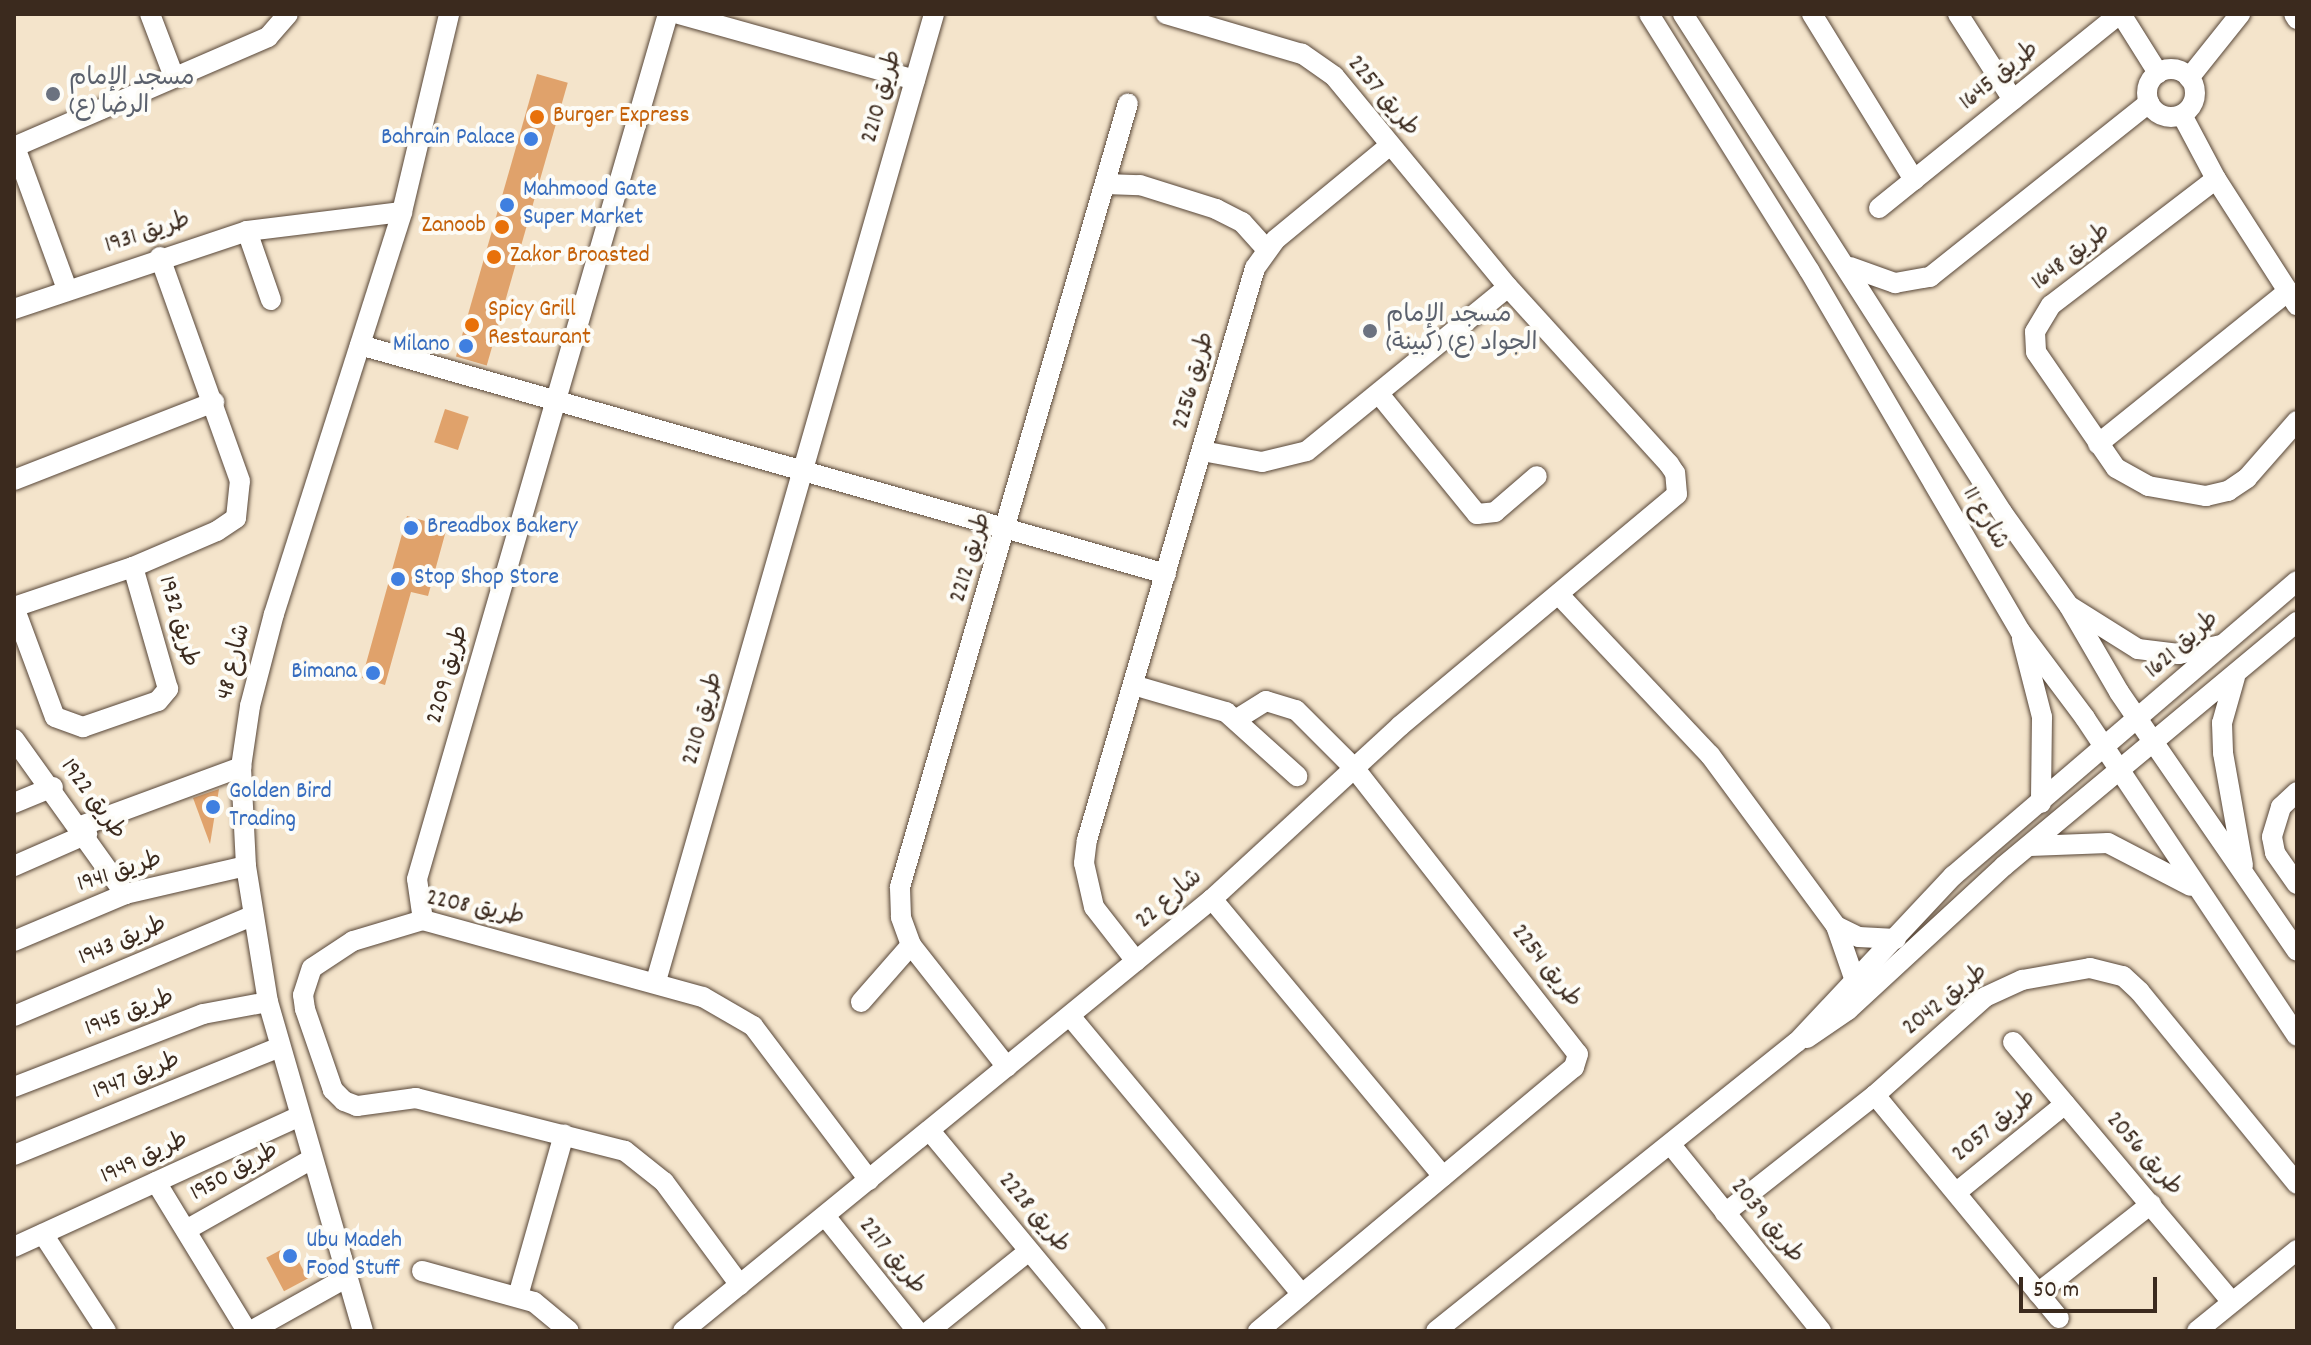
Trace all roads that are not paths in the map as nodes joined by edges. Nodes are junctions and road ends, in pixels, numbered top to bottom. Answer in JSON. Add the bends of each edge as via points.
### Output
{"nodes":[{"id":1,"x":150,"y":14,"type":"edge"},
{"id":2,"x":288,"y":14,"type":"edge"},
{"id":3,"x":449,"y":14,"type":"edge"},
{"id":4,"x":668,"y":14,"type":"edge"},
{"id":5,"x":679,"y":14,"type":"edge"},
{"id":6,"x":934,"y":14,"type":"edge"},
{"id":7,"x":1166,"y":14,"type":"edge"},
{"id":8,"x":1649,"y":14,"type":"edge"},
{"id":9,"x":1683,"y":14,"type":"edge"},
{"id":10,"x":1812,"y":14,"type":"edge"},
{"id":11,"x":1958,"y":14,"type":"edge"},
{"id":12,"x":2120,"y":14,"type":"edge"},
{"id":13,"x":2240,"y":14,"type":"edge"},
{"id":14,"x":2294,"y":14,"type":"edge"},
{"id":15,"x":2297,"y":19,"type":"edge"},
{"id":16,"x":2158,"y":73,"type":"junction"},
{"id":17,"x":174,"y":77,"type":"junction"},
{"id":18,"x":2189,"y":78,"type":"junction"},
{"id":19,"x":915,"y":80,"type":"junction"},
{"id":20,"x":2013,"y":100,"type":"junction"},
{"id":21,"x":1128,"y":103,"type":"dead end"},
{"id":22,"x":2149,"y":103,"type":"junction"},
{"id":23,"x":2182,"y":115,"type":"junction"},
{"id":24,"x":1389,"y":146,"type":"junction"},
{"id":25,"x":14,"y":147,"type":"edge"},
{"id":26,"x":2216,"y":179,"type":"junction"},
{"id":27,"x":1914,"y":180,"type":"junction"},
{"id":28,"x":1105,"y":184,"type":"junction"},
{"id":29,"x":1879,"y":208,"type":"dead end"},
{"id":30,"x":402,"y":212,"type":"junction"},
{"id":31,"x":247,"y":231,"type":"junction"},
{"id":32,"x":1266,"y":249,"type":"junction"},
{"id":33,"x":160,"y":257,"type":"junction"},
{"id":34,"x":1846,"y":263,"type":"junction"},
{"id":35,"x":1508,"y":287,"type":"junction"},
{"id":36,"x":67,"y":289,"type":"junction"},
{"id":37,"x":2293,"y":298,"type":"edge"},
{"id":38,"x":271,"y":300,"type":"dead end"},
{"id":39,"x":14,"y":309,"type":"edge"},
{"id":40,"x":360,"y":345,"type":"junction"},
{"id":41,"x":1379,"y":394,"type":"junction"},
{"id":42,"x":556,"y":399,"type":"junction"},
{"id":43,"x":214,"y":402,"type":"junction"},
{"id":44,"x":2297,"y":421,"type":"edge"},
{"id":45,"x":2098,"y":444,"type":"junction"},
{"id":46,"x":1202,"y":451,"type":"junction"},
{"id":47,"x":802,"y":471,"type":"junction"},
{"id":48,"x":1537,"y":476,"type":"dead end"},
{"id":49,"x":14,"y":480,"type":"edge"},
{"id":50,"x":1677,"y":494,"type":"joint"},
{"id":51,"x":1008,"y":530,"type":"junction"},
{"id":52,"x":133,"y":567,"type":"junction"},
{"id":53,"x":1166,"y":574,"type":"junction"},
{"id":54,"x":2297,"y":581,"type":"edge"},
{"id":55,"x":1559,"y":595,"type":"junction"},
{"id":56,"x":2069,"y":606,"type":"junction"},
{"id":57,"x":14,"y":607,"type":"edge"},
{"id":58,"x":2297,"y":622,"type":"edge"},
{"id":59,"x":2020,"y":631,"type":"junction"},
{"id":60,"x":2225,"y":644,"type":"junction"},
{"id":61,"x":2237,"y":673,"type":"junction"},
{"id":62,"x":1133,"y":685,"type":"junction"},
{"id":63,"x":1237,"y":719,"type":"junction"},
{"id":64,"x":2139,"y":720,"type":"junction"},
{"id":65,"x":14,"y":739,"type":"edge"},
{"id":66,"x":2154,"y":744,"type":"junction"},
{"id":67,"x":2104,"y":750,"type":"junction"},
{"id":68,"x":241,"y":767,"type":"junction"},
{"id":69,"x":1355,"y":769,"type":"junction"},
{"id":70,"x":2119,"y":772,"type":"junction"},
{"id":71,"x":1297,"y":776,"type":"dead end"},
{"id":72,"x":53,"y":787,"type":"junction"},
{"id":73,"x":2297,"y":792,"type":"edge"},
{"id":74,"x":14,"y":803,"type":"edge"},
{"id":75,"x":2041,"y":803,"type":"junction"},
{"id":76,"x":84,"y":830,"type":"junction"},
{"id":77,"x":2030,"y":846,"type":"junction"},
{"id":78,"x":14,"y":866,"type":"edge"},
{"id":79,"x":246,"y":866,"type":"junction"},
{"id":80,"x":2244,"y":873,"type":"junction"},
{"id":81,"x":2297,"y":884,"type":"edge"},
{"id":82,"x":2196,"y":888,"type":"junction"},
{"id":83,"x":125,"y":894,"type":"junction"},
{"id":84,"x":1212,"y":899,"type":"junction"},
{"id":85,"x":252,"y":916,"type":"junction"},
{"id":86,"x":423,"y":920,"type":"junction"},
{"id":87,"x":1836,"y":926,"type":"junction"},
{"id":88,"x":1896,"y":939,"type":"junction"},
{"id":89,"x":14,"y":941,"type":"edge"},
{"id":90,"x":911,"y":945,"type":"junction"},
{"id":91,"x":2297,"y":951,"type":"edge"},
{"id":92,"x":1136,"y":961,"type":"junction"},
{"id":93,"x":656,"y":981,"type":"junction"},
{"id":94,"x":1855,"y":981,"type":"junction"},
{"id":95,"x":268,"y":1002,"type":"junction"},
{"id":96,"x":861,"y":1002,"type":"dead end"},
{"id":97,"x":14,"y":1016,"type":"edge"},
{"id":98,"x":1070,"y":1016,"type":"junction"},
{"id":99,"x":2297,"y":1036,"type":"edge"},
{"id":100,"x":1797,"y":1042,"type":"junction"},
{"id":101,"x":2013,"y":1042,"type":"dead end"},
{"id":102,"x":280,"y":1047,"type":"junction"},
{"id":103,"x":1007,"y":1067,"type":"junction"},
{"id":104,"x":14,"y":1087,"type":"edge"},
{"id":105,"x":1875,"y":1095,"type":"junction"},
{"id":106,"x":2065,"y":1104,"type":"junction"},
{"id":107,"x":298,"y":1117,"type":"junction"},
{"id":108,"x":930,"y":1131,"type":"junction"},
{"id":109,"x":564,"y":1134,"type":"junction"},
{"id":110,"x":1671,"y":1145,"type":"junction"},
{"id":111,"x":14,"y":1155,"type":"edge"},
{"id":112,"x":310,"y":1160,"type":"junction"},
{"id":113,"x":1443,"y":1176,"type":"junction"},
{"id":114,"x":869,"y":1180,"type":"junction"},
{"id":115,"x":156,"y":1182,"type":"junction"},
{"id":116,"x":2297,"y":1184,"type":"edge"},
{"id":117,"x":1958,"y":1191,"type":"junction"},
{"id":118,"x":2151,"y":1204,"type":"junction"},
{"id":119,"x":1725,"y":1213,"type":"junction"},
{"id":120,"x":825,"y":1216,"type":"junction"},
{"id":121,"x":186,"y":1230,"type":"junction"},
{"id":122,"x":43,"y":1234,"type":"junction"},
{"id":123,"x":14,"y":1247,"type":"edge"},
{"id":124,"x":2297,"y":1250,"type":"edge"},
{"id":125,"x":1029,"y":1251,"type":"junction"},
{"id":126,"x":422,"y":1271,"type":"dead end"},
{"id":127,"x":346,"y":1278,"type":"junction"},
{"id":128,"x":740,"y":1285,"type":"junction"},
{"id":129,"x":2038,"y":1293,"type":"junction"},
{"id":130,"x":1302,"y":1294,"type":"junction"},
{"id":131,"x":518,"y":1296,"type":"junction"},
{"id":132,"x":2232,"y":1302,"type":"junction"},
{"id":133,"x":2059,"y":1318,"type":"dead end"},
{"id":134,"x":98,"y":1328,"type":"edge"},
{"id":135,"x":691,"y":1329,"type":"edge"},
{"id":136,"x":249,"y":1331,"type":"edge"},
{"id":137,"x":363,"y":1331,"type":"edge"},
{"id":138,"x":569,"y":1331,"type":"edge"},
{"id":139,"x":917,"y":1331,"type":"edge"},
{"id":140,"x":929,"y":1331,"type":"edge"},
{"id":141,"x":1096,"y":1331,"type":"edge"},
{"id":142,"x":1258,"y":1331,"type":"edge"},
{"id":143,"x":1436,"y":1331,"type":"edge"},
{"id":144,"x":1821,"y":1331,"type":"edge"},
{"id":145,"x":2197,"y":1331,"type":"edge"}],
"edges":[{"from":1,"to":17,"type":"street"},
{"from":2,"to":17,"type":"street","via":[[268,37]]},
{"from":3,"to":30,"type":"street","name":"شارع 48"},
{"from":4,"to":42,"type":"street","name":"طريق 2209"},
{"from":5,"to":19,"type":"street"},
{"from":6,"to":19,"type":"street","name":"طريق 2210"},
{"from":7,"to":24,"type":"street","name":"طريق 2257","via":[[1284,48],[1319,64]]},
{"from":8,"to":59,"type":"street","name":"شارع 11","via":[[1809,270]]},
{"from":9,"to":34,"type":"street","name":"شارع 11"},
{"from":10,"to":27,"type":"street"},
{"from":11,"to":20,"type":"street"},
{"from":12,"to":16,"type":"street"},
{"from":12,"to":20,"type":"street","name":"طريق 1645"},
{"from":13,"to":18,"type":"street"},
{"from":14,"to":15,"type":"street"},
{"from":16,"to":18,"type":"street","via":[[2174,70]]},
{"from":16,"to":22,"type":"street","via":[[2148,86]]},
{"from":17,"to":25,"type":"street"},
{"from":18,"to":23,"type":"street","via":[[2193,102]]},
{"from":19,"to":47,"type":"street","name":"طريق 2210"},
{"from":20,"to":27,"type":"street","name":"طريق 1645"},
{"from":21,"to":28,"type":"street","name":"طريق 2212"},
{"from":22,"to":23,"type":"street","via":[[2167,117]]},
{"from":22,"to":34,"type":"street","via":[[1930,277],[1877,281]]},
{"from":23,"to":26,"type":"street"},
{"from":24,"to":32,"type":"street","name":"طريق 2256"},
{"from":24,"to":35,"type":"street","name":"طريق 2257"},
{"from":25,"to":36,"type":"street"},
{"from":26,"to":37,"type":"street"},
{"from":26,"to":45,"type":"street","name":"طريق 1648","via":[[2051,305],[2039,322],[2035,342],[2040,362]]},
{"from":27,"to":29,"type":"street","name":"طريق 1645"},
{"from":28,"to":32,"type":"street","via":[[1140,185],[1216,209],[1242,222]]},
{"from":28,"to":51,"type":"street","name":"طريق 2212"},
{"from":30,"to":31,"type":"street","name":"طريق 1931"},
{"from":30,"to":40,"type":"street","name":"شارع 48"},
{"from":31,"to":33,"type":"street","name":"طريق 1931"},
{"from":31,"to":38,"type":"street"},
{"from":32,"to":46,"type":"street","name":"طريق 2256","via":[[1255,268]]},
{"from":33,"to":36,"type":"street","name":"طريق 1931"},
{"from":33,"to":43,"type":"street","name":"طريق 1932"},
{"from":34,"to":56,"type":"street","name":"شارع 11","via":[[2002,512]]},
{"from":35,"to":41,"type":"street"},
{"from":35,"to":50,"type":"street","name":"طريق 2257","via":[[1669,464]]},
{"from":36,"to":39,"type":"street","name":"طريق 1931"},
{"from":37,"to":45,"type":"street"},
{"from":40,"to":42,"type":"street"},
{"from":40,"to":68,"type":"street","name":"شارع 48","via":[[274,614],[250,706]]},
{"from":41,"to":46,"type":"street","via":[[1326,438],[1285,459],[1262,462]]},
{"from":41,"to":48,"type":"street","via":[[1477,514],[1495,512]]},
{"from":42,"to":47,"type":"street"},
{"from":42,"to":86,"type":"street","name":"طريق 2209","via":[[417,879]]},
{"from":43,"to":49,"type":"street"},
{"from":43,"to":52,"type":"street","name":"طريق 1932","via":[[240,481],[236,518]]},
{"from":44,"to":45,"type":"street","name":"طريق 1648","via":[[2238,485],[2206,496],[2130,480]]},
{"from":46,"to":53,"type":"street","name":"طريق 2256"},
{"from":47,"to":51,"type":"street"},
{"from":47,"to":93,"type":"street","name":"طريق 2210"},
{"from":50,"to":55,"type":"street","name":"شارع 22"},
{"from":51,"to":53,"type":"street"},
{"from":51,"to":90,"type":"street","name":"طريق 2212","via":[[900,887],[901,917]]},
{"from":52,"to":57,"type":"street","name":"طريق 1932"},
{"from":52,"to":57,"type":"street","name":"طريق 1932","via":[[168,689],[158,701],[83,727],[55,717]]},
{"from":53,"to":62,"type":"street","name":"طريق 2256"},
{"from":54,"to":60,"type":"street","name":"طريق 1621"},
{"from":55,"to":69,"type":"street","name":"شارع 22"},
{"from":55,"to":87,"type":"street","via":[[1710,755]]},
{"from":56,"to":60,"type":"street","via":[[2138,649],[2179,654]]},
{"from":56,"to":64,"type":"street","name":"شارع 11"},
{"from":58,"to":61,"type":"street"},
{"from":59,"to":67,"type":"street","name":"شارع 11"},
{"from":59,"to":75,"type":"street","via":[[2042,717]]},
{"from":60,"to":64,"type":"street","name":"طريق 1621"},
{"from":61,"to":66,"type":"street"},
{"from":61,"to":80,"type":"street","via":[[2222,723],[2223,753]]},
{"from":62,"to":63,"type":"street"},
{"from":62,"to":92,"type":"street","name":"طريق 2256","via":[[1084,863],[1094,907]]},
{"from":63,"to":69,"type":"street","via":[[1266,701],[1287,704]]},
{"from":63,"to":71,"type":"street"},
{"from":64,"to":66,"type":"street","name":"شارع 11"},
{"from":64,"to":67,"type":"street","name":"طريق 1621"},
{"from":65,"to":72,"type":"street","name":"طريق 1922"},
{"from":66,"to":70,"type":"street"},
{"from":66,"to":80,"type":"street","name":"شارع 11"},
{"from":67,"to":70,"type":"street","name":"شارع 11"},
{"from":67,"to":75,"type":"street","name":"طريق 1621"},
{"from":68,"to":76,"type":"street"},
{"from":68,"to":79,"type":"street","name":"شارع 48"},
{"from":69,"to":84,"type":"street","name":"شارع 22"},
{"from":69,"to":113,"type":"street","name":"طريق 2254","via":[[1578,1054],[1574,1067]]},
{"from":70,"to":77,"type":"street"},
{"from":70,"to":82,"type":"street","name":"شارع 11"},
{"from":72,"to":74,"type":"street"},
{"from":72,"to":76,"type":"street","name":"طريق 1922"},
{"from":73,"to":81,"type":"street","via":[[2281,807],[2272,837],[2275,853]]},
{"from":75,"to":88,"type":"street","name":"طريق 1621","via":[[1953,876]]},
{"from":76,"to":78,"type":"street"},
{"from":76,"to":83,"type":"street","name":"طريق 1922"},
{"from":77,"to":82,"type":"street","via":[[2083,841],[2117,846]]},
{"from":77,"to":100,"type":"street","via":[[1840,1017]]},
{"from":79,"to":83,"type":"street","name":"طريق 1941"},
{"from":79,"to":85,"type":"street","name":"شارع 48"},
{"from":80,"to":91,"type":"street","name":"شارع 11"},
{"from":82,"to":99,"type":"street","name":"شارع 11"},
{"from":83,"to":89,"type":"street","name":"طريق 1941"},
{"from":84,"to":92,"type":"street","name":"شارع 22"},
{"from":84,"to":113,"type":"street"},
{"from":85,"to":95,"type":"street","name":"شارع 48"},
{"from":85,"to":97,"type":"street","name":"طريق 1943"},
{"from":86,"to":93,"type":"street","name":"طريق 2208"},
{"from":86,"to":109,"type":"street","name":"طريق 2208","via":[[353,941],[312,968],[305,1009],[333,1090],[357,1106],[416,1098]]},
{"from":87,"to":88,"type":"street","via":[[1859,937]]},
{"from":87,"to":94,"type":"street"},
{"from":88,"to":94,"type":"street","name":"طريق 1621"},
{"from":90,"to":96,"type":"street"},
{"from":90,"to":103,"type":"street","name":"طريق 2212"},
{"from":92,"to":98,"type":"street","name":"شارع 22"},
{"from":93,"to":114,"type":"street","name":"طريق 2208","via":[[721,1004],[753,1026]]},
{"from":94,"to":100,"type":"street","name":"طريق 1621"},
{"from":95,"to":102,"type":"street","name":"شارع 48"},
{"from":95,"to":104,"type":"street","name":"طريق 1945","via":[[203,1014]]},
{"from":98,"to":103,"type":"street","name":"شارع 22"},
{"from":98,"to":130,"type":"street"},
{"from":100,"to":110,"type":"street"},
{"from":101,"to":106,"type":"street","name":"طريق 2056"},
{"from":102,"to":107,"type":"street","name":"شارع 48"},
{"from":102,"to":111,"type":"street","name":"طريق 1947"},
{"from":103,"to":108,"type":"street","name":"شارع 22"},
{"from":105,"to":116,"type":"street","name":"طريق 2042","via":[[2004,985],[2106,969],[2140,992]]},
{"from":105,"to":117,"type":"street","name":"طريق 2057"},
{"from":105,"to":119,"type":"street","name":"طريق 2042"},
{"from":106,"to":117,"type":"street","name":"طريق 2057"},
{"from":106,"to":118,"type":"street","name":"طريق 2056"},
{"from":107,"to":112,"type":"street","name":"شارع 48"},
{"from":107,"to":115,"type":"street","name":"طريق 1949"},
{"from":108,"to":114,"type":"street","name":"شارع 22"},
{"from":108,"to":125,"type":"street","name":"طريق 2228"},
{"from":109,"to":128,"type":"street","name":"طريق 2208","via":[[625,1151],[654,1170]]},
{"from":109,"to":131,"type":"street"},
{"from":110,"to":119,"type":"street","name":"طريق 2039"},
{"from":110,"to":143,"type":"street"},
{"from":112,"to":121,"type":"street","name":"طريق 1950"},
{"from":112,"to":127,"type":"street","name":"شارع 48"},
{"from":113,"to":130,"type":"street","name":"طريق 2254"},
{"from":114,"to":120,"type":"street","name":"شارع 22"},
{"from":115,"to":121,"type":"street","name":"طريق 1950"},
{"from":115,"to":122,"type":"street","name":"طريق 1949"},
{"from":117,"to":129,"type":"street","name":"طريق 2057"},
{"from":118,"to":129,"type":"street"},
{"from":118,"to":132,"type":"street","name":"طريق 2056"},
{"from":119,"to":144,"type":"street","name":"طريق 2039"},
{"from":120,"to":128,"type":"street","name":"شارع 22"},
{"from":120,"to":139,"type":"street","name":"طريق 2217"},
{"from":121,"to":136,"type":"street","name":"طريق 1950"},
{"from":122,"to":123,"type":"street","name":"طريق 1949"},
{"from":122,"to":134,"type":"street"},
{"from":124,"to":132,"type":"street"},
{"from":125,"to":140,"type":"street"},
{"from":125,"to":141,"type":"street","name":"طريق 2228"},
{"from":126,"to":131,"type":"street"},
{"from":127,"to":136,"type":"street"},
{"from":127,"to":137,"type":"street","name":"شارع 48"},
{"from":128,"to":135,"type":"street","name":"شارع 22"},
{"from":129,"to":133,"type":"street","name":"طريق 2057"},
{"from":130,"to":142,"type":"street","name":"طريق 2254"},
{"from":131,"to":138,"type":"street","via":[[549,1310]]},
{"from":132,"to":145,"type":"street"}]}
